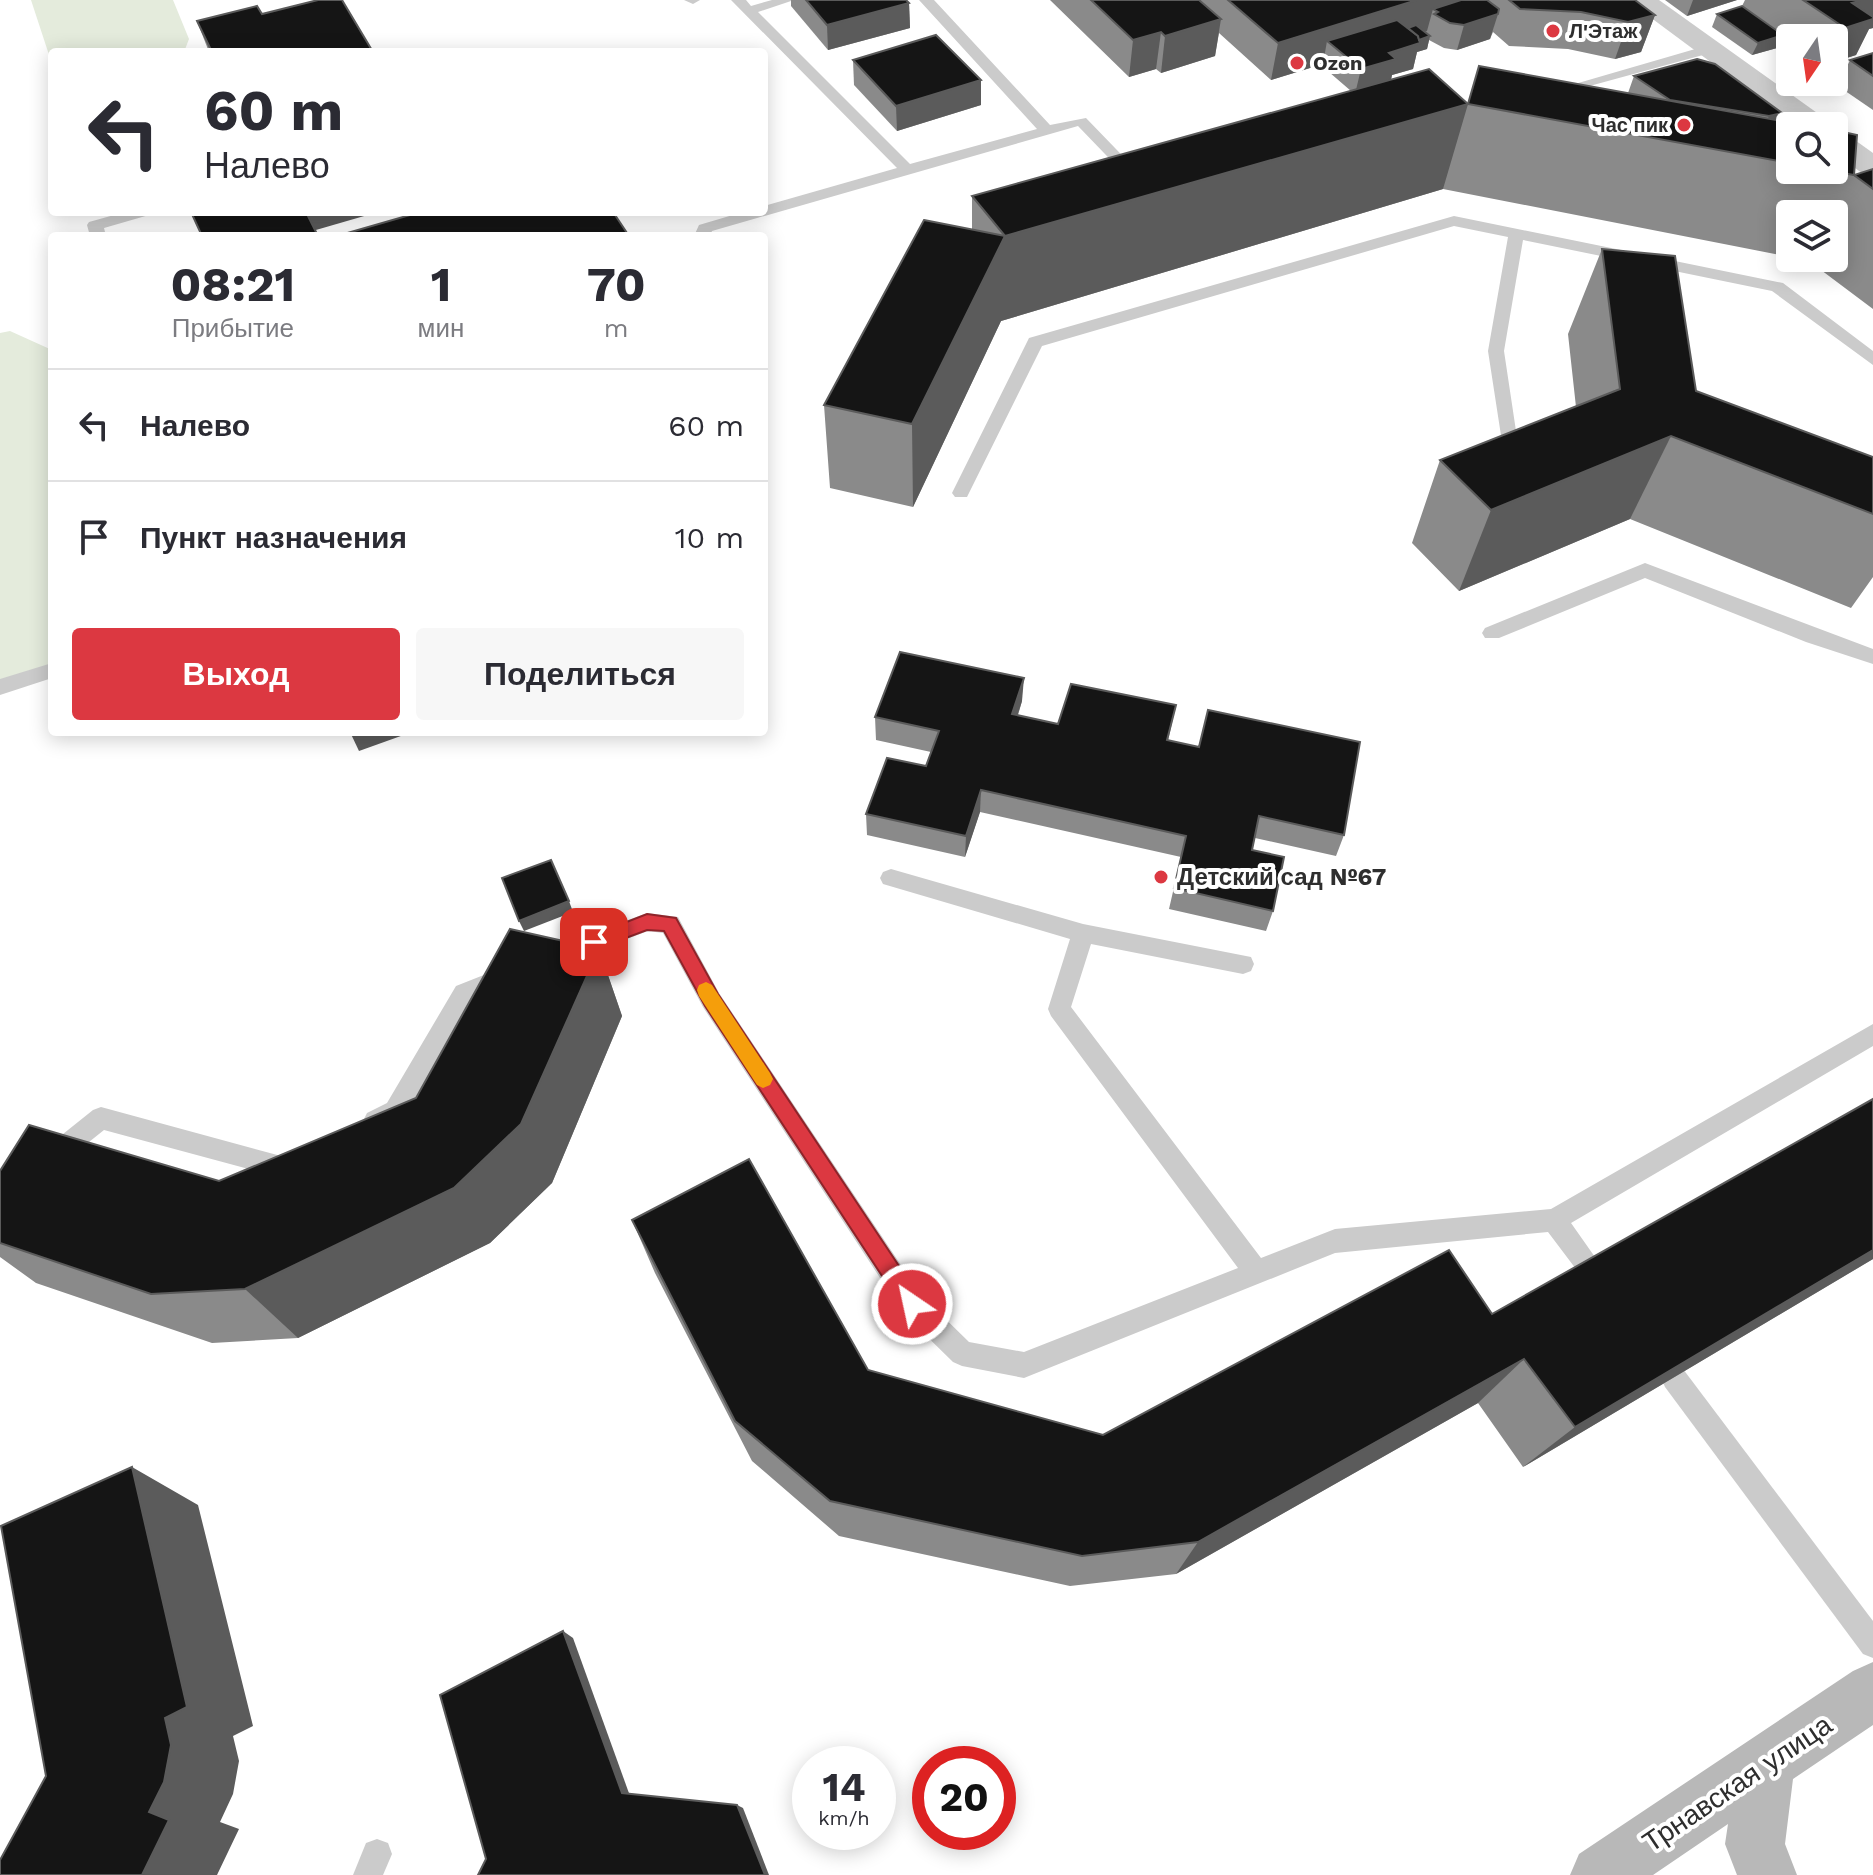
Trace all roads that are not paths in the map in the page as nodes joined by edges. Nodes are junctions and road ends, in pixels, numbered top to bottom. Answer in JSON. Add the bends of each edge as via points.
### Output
{"nodes":[{"id":1,"x":787,"y":0,"type":"edge"},
{"id":2,"x":926,"y":0,"type":"edge"},
{"id":3,"x":1641,"y":0,"type":"edge"},
{"id":4,"x":743,"y":5,"type":"edge"},
{"id":5,"x":1709,"y":49,"type":"junction"},
{"id":6,"x":1873,"y":60,"type":"edge"},
{"id":7,"x":1848,"y":69,"type":"edge"},
{"id":8,"x":1575,"y":86,"type":"edge"},
{"id":9,"x":1776,"y":94,"type":"edge"},
{"id":10,"x":1772,"y":95,"type":"junction"},
{"id":11,"x":1796,"y":112,"type":"edge"},
{"id":12,"x":1047,"y":131,"type":"junction"},
{"id":13,"x":1848,"y":149,"type":"edge"},
{"id":14,"x":1873,"y":167,"type":"edge"},
{"id":15,"x":907,"y":170,"type":"junction"},
{"id":16,"x":1159,"y":181,"type":"edge"},
{"id":17,"x":768,"y":209,"type":"edge"},
{"id":18,"x":128,"y":216,"type":"edge"},
{"id":19,"x":745,"y":216,"type":"edge"},
{"id":20,"x":97,"y":232,"type":"edge"},
{"id":21,"x":704,"y":232,"type":"edge"},
{"id":22,"x":1516,"y":234,"type":"junction"},
{"id":23,"x":1873,"y":332,"type":"edge"},
{"id":24,"x":1851,"y":341,"type":"junction"},
{"id":25,"x":1873,"y":359,"type":"edge"},
{"id":26,"x":1510,"y":451,"type":"edge"},
{"id":27,"x":961,"y":493,"type":"dead end"},
{"id":28,"x":1492,"y":633,"type":"dead end"},
{"id":29,"x":1873,"y":657,"type":"edge"},
{"id":30,"x":48,"y":671,"type":"edge"},
{"id":31,"x":0,"y":687,"type":"edge"},
{"id":32,"x":891,"y":878,"type":"dead end"},
{"id":33,"x":1083,"y":933,"type":"junction"},
{"id":34,"x":1243,"y":964,"type":"dead end"},
{"id":35,"x":1873,"y":1034,"type":"edge"},
{"id":36,"x":352,"y":1132,"type":"edge"},
{"id":37,"x":310,"y":1153,"type":"edge"},
{"id":38,"x":27,"y":1176,"type":"edge"},
{"id":39,"x":1554,"y":1220,"type":"junction"},
{"id":40,"x":1257,"y":1273,"type":"junction"},
{"id":41,"x":1597,"y":1277,"type":"edge"},
{"id":42,"x":1674,"y":1378,"type":"edge"},
{"id":43,"x":1873,"y":1644,"type":"edge"},
{"id":44,"x":1873,"y":1691,"type":"edge"},
{"id":45,"x":1766,"y":1763,"type":"junction"},
{"id":46,"x":1600,"y":1875,"type":"edge"},
{"id":47,"x":1767,"y":1875,"type":"edge"}],
"edges":[{"from":1,"to":4,"type":"lane"},
{"from":2,"to":12,"type":"lane"},
{"from":3,"to":5,"type":"street"},
{"from":4,"to":15,"type":"lane"},
{"from":5,"to":8,"type":"lane"},
{"from":5,"to":10,"type":"street"},
{"from":6,"to":7,"type":"lane"},
{"from":9,"to":10,"type":"lane"},
{"from":10,"to":11,"type":"street"},
{"from":12,"to":15,"type":"lane"},
{"from":12,"to":16,"type":"lane","via":[[1081,121],[1144,186]]},
{"from":13,"to":14,"type":"street"},
{"from":15,"to":17,"type":"lane"},
{"from":18,"to":20,"type":"lane","via":[[95,225]]},
{"from":19,"to":21,"type":"lane"},
{"from":22,"to":24,"type":"lane","via":[[1777,287]]},
{"from":22,"to":26,"type":"lane","via":[[1496,351]]},
{"from":22,"to":27,"type":"lane","via":[[1454,221],[1035,342]]},
{"from":23,"to":24,"type":"lane"},
{"from":24,"to":25,"type":"lane"},
{"from":28,"to":29,"type":"lane","via":[[1645,570]]},
{"from":30,"to":31,"type":"lane"},
{"from":32,"to":33,"type":"lane"},
{"from":33,"to":34,"type":"lane"},
{"from":33,"to":40,"type":"lane","via":[[1059,1009]]},
{"from":35,"to":39,"type":"lane"},
{"from":36,"to":40,"type":"lane","via":[[395,1111],[464,993],[647,922],[670,924],[711,1000],[912,1304],[962,1353],[1024,1365]]},
{"from":37,"to":38,"type":"lane","via":[[282,1167],[101,1118]]},
{"from":39,"to":40,"type":"lane","via":[[1335,1241]]},
{"from":39,"to":41,"type":"lane"},
{"from":42,"to":43,"type":"lane"},
{"from":44,"to":45,"type":"main road","name":"Трнавская улица"},
{"from":45,"to":46,"type":"main road","name":"Трнавская улица"},
{"from":45,"to":47,"type":"main road","via":[[1755,1844]]}]}
